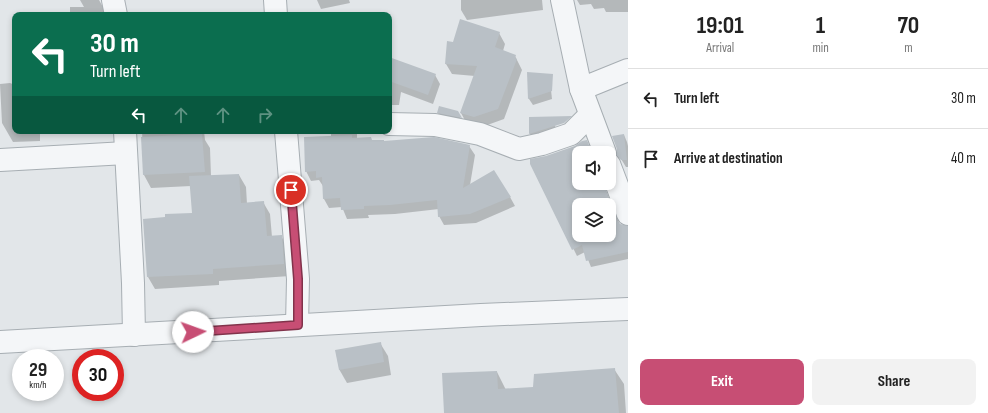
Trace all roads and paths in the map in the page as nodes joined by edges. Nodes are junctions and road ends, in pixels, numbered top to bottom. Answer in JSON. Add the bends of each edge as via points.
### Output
{"nodes":[{"id":1,"x":113,"y":0,"type":"edge"},
{"id":2,"x":275,"y":0,"type":"edge"},
{"id":3,"x":562,"y":0,"type":"edge"},
{"id":4,"x":115,"y":12,"type":"edge"},
{"id":5,"x":276,"y":12,"type":"edge"},
{"id":6,"x":628,"y":70,"type":"edge"},
{"id":7,"x":581,"y":89,"type":"junction"},
{"id":8,"x":590,"y":115,"type":"junction"},
{"id":9,"x":392,"y":124,"type":"edge"},
{"id":10,"x":125,"y":134,"type":"edge"},
{"id":11,"x":286,"y":134,"type":"edge"},
{"id":12,"x":602,"y":146,"type":"edge"},
{"id":13,"x":126,"y":154,"type":"junction"},
{"id":14,"x":0,"y":160,"type":"edge"},
{"id":15,"x":616,"y":182,"type":"edge"},
{"id":16,"x":628,"y":214,"type":"edge"},
{"id":17,"x":628,"y":309,"type":"edge"},
{"id":18,"x":298,"y":325,"type":"junction"},
{"id":19,"x":134,"y":335,"type":"junction"},
{"id":20,"x":0,"y":342,"type":"edge"}],
"edges":[{"from":1,"to":4,"type":"street"},
{"from":2,"to":5,"type":"street"},
{"from":3,"to":7,"type":"street"},
{"from":6,"to":7,"type":"street"},
{"from":7,"to":8,"type":"street"},
{"from":8,"to":9,"type":"street","via":[[571,134],[519,149],[480,134],[435,125]]},
{"from":8,"to":12,"type":"street"},
{"from":10,"to":13,"type":"street"},
{"from":11,"to":18,"type":"street","via":[[298,279]]},
{"from":13,"to":14,"type":"street"},
{"from":13,"to":19,"type":"street"},
{"from":15,"to":16,"type":"street"},
{"from":17,"to":18,"type":"street"},
{"from":18,"to":19,"type":"street"},
{"from":19,"to":20,"type":"street"}]}
